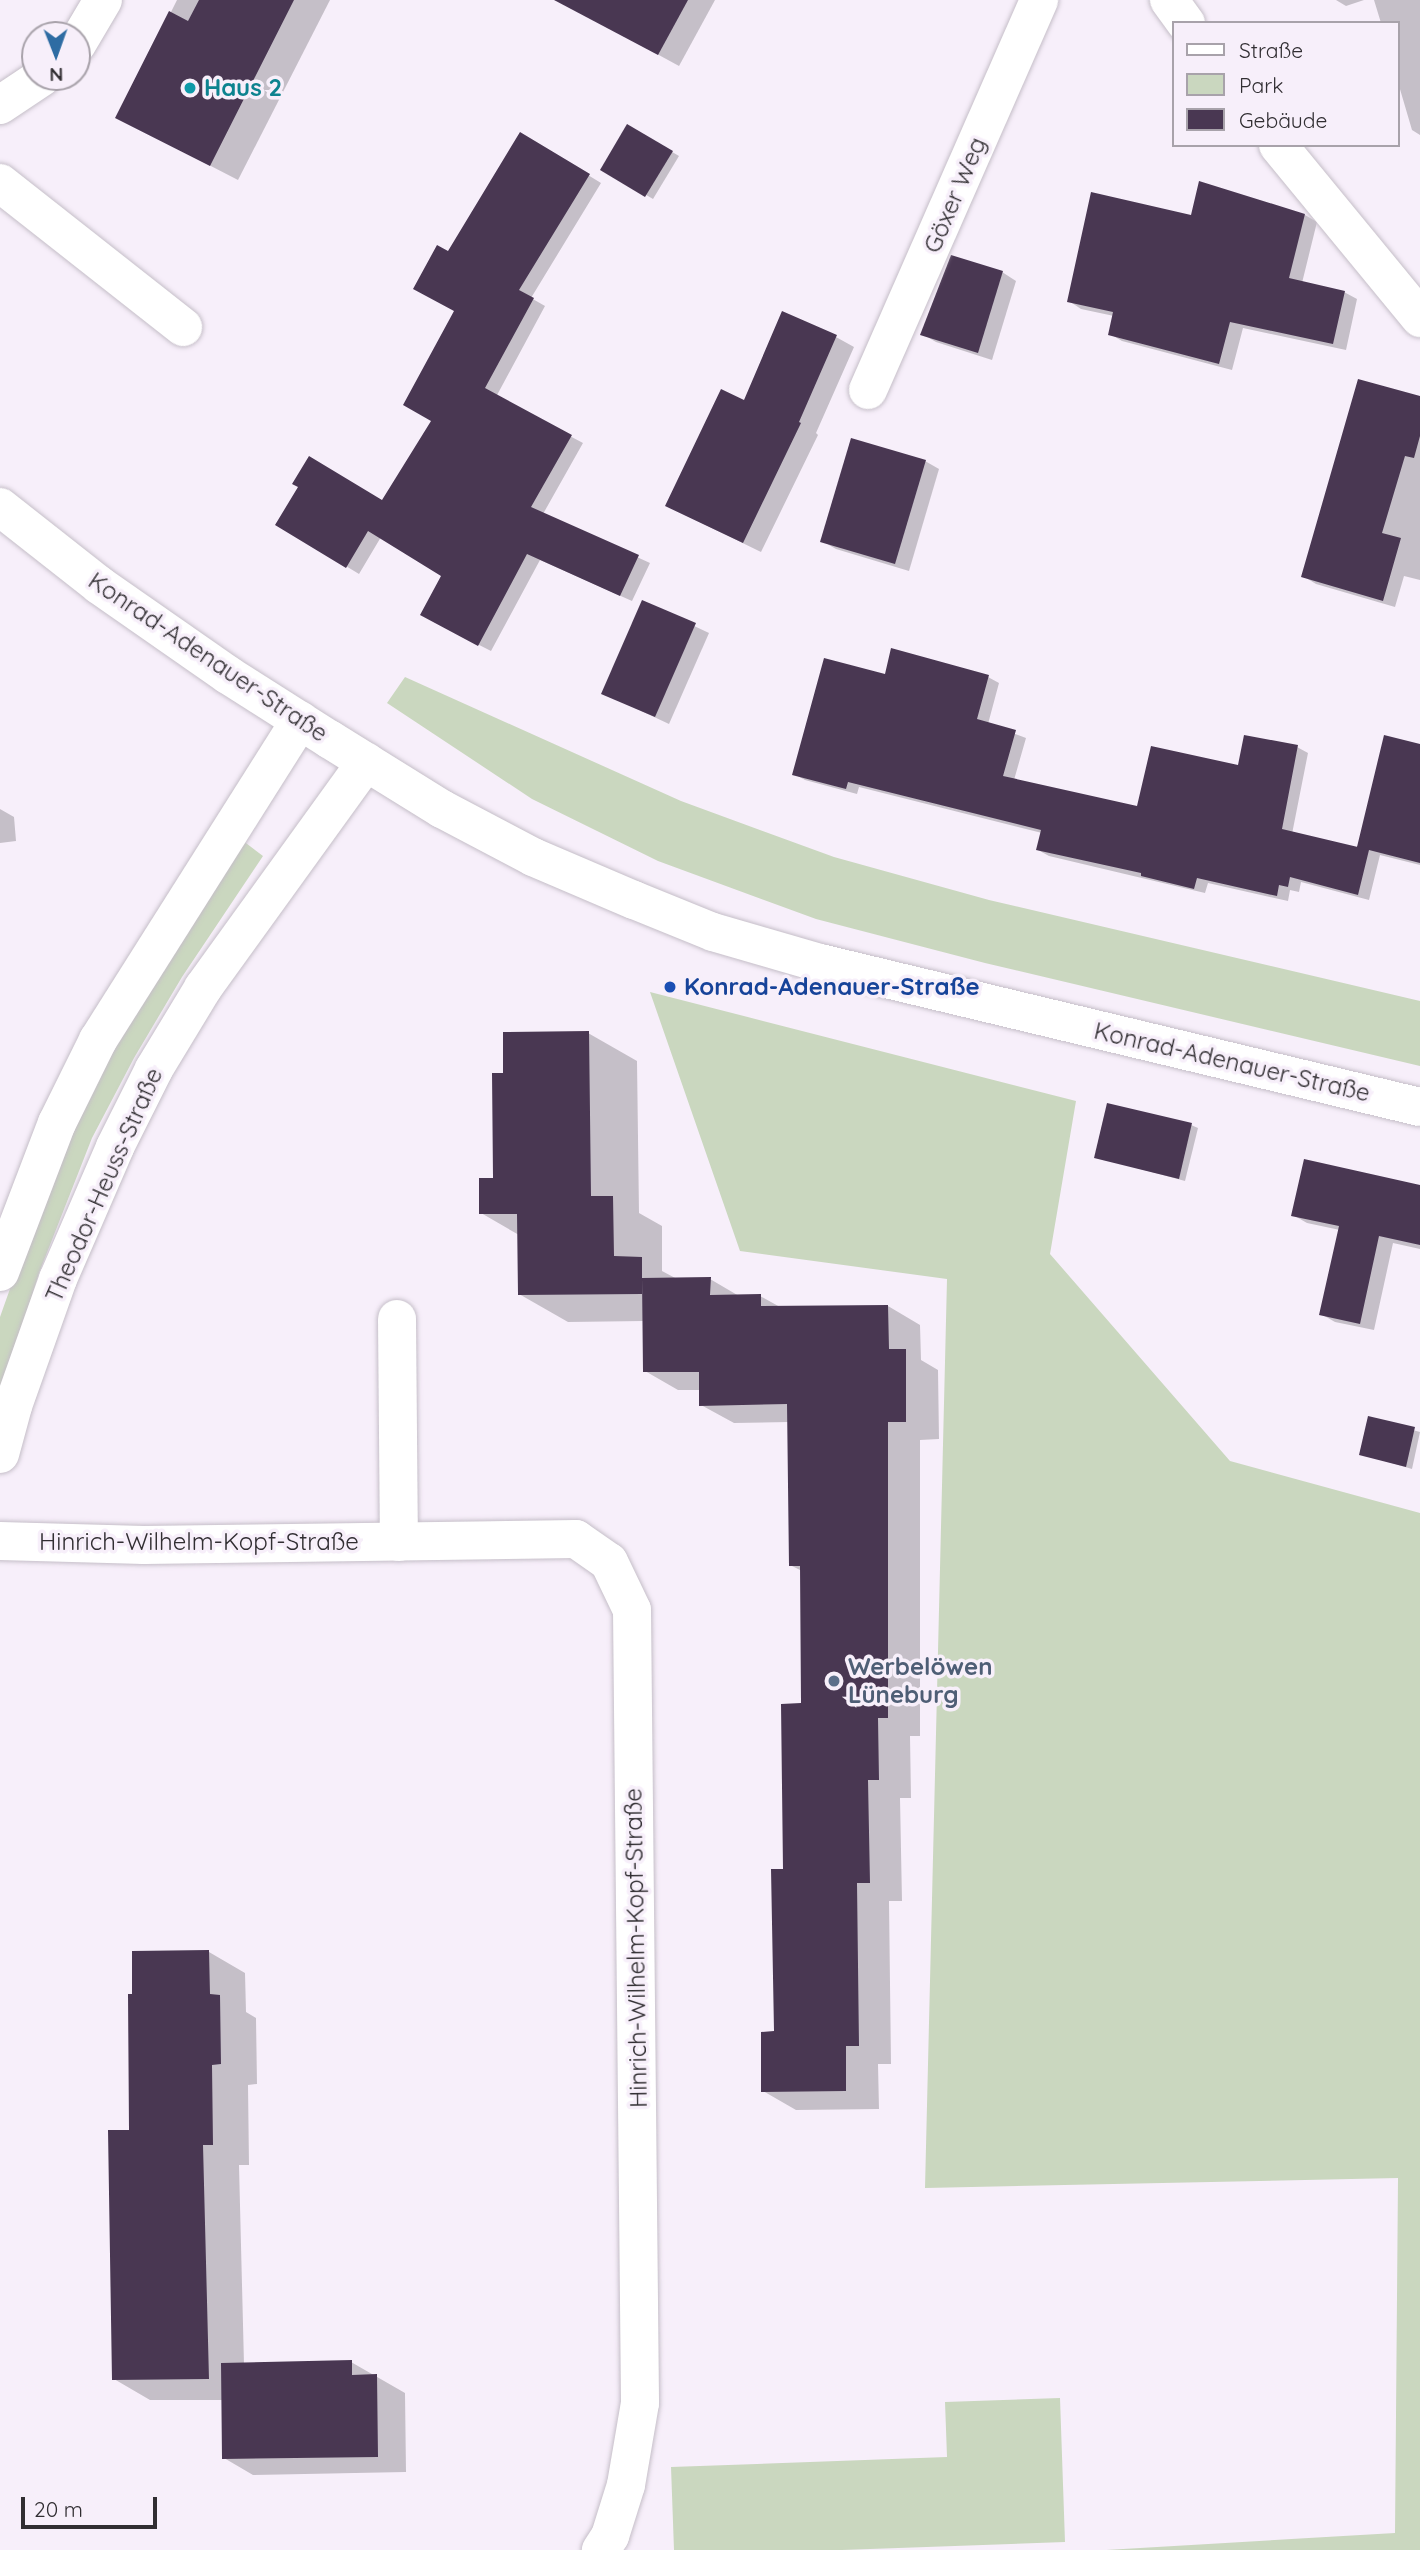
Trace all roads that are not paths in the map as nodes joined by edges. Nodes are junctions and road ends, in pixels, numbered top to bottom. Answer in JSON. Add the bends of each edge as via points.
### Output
{"nodes":[{"id":1,"x":103,"y":0,"type":"edge"},
{"id":2,"x":1039,"y":0,"type":"edge"},
{"id":3,"x":1169,"y":0,"type":"edge"},
{"id":4,"x":91,"y":21,"type":"edge"},
{"id":5,"x":1185,"y":21,"type":"edge"},
{"id":6,"x":21,"y":91,"type":"edge"},
{"id":7,"x":0,"y":105,"type":"edge"},
{"id":8,"x":1280,"y":147,"type":"edge"},
{"id":9,"x":0,"y":183,"type":"edge"},
{"id":10,"x":1420,"y":318,"type":"edge"},
{"id":11,"x":183,"y":327,"type":"dead end"},
{"id":12,"x":869,"y":390,"type":"dead end"},
{"id":13,"x":0,"y":507,"type":"edge"},
{"id":14,"x":300,"y":721,"type":"junction"},
{"id":15,"x":366,"y":762,"type":"junction"},
{"id":16,"x":1420,"y":1107,"type":"edge"},
{"id":17,"x":0,"y":1272,"type":"edge"},
{"id":18,"x":397,"y":1318,"type":"dead end"},
{"id":19,"x":0,"y":1454,"type":"edge"},
{"id":20,"x":0,"y":1541,"type":"edge"},
{"id":21,"x":399,"y":1542,"type":"junction"},
{"id":22,"x":601,"y":2550,"type":"edge"}],
"edges":[{"from":1,"to":4,"type":"main road"},
{"from":2,"to":12,"type":"main road","name":"Göxer Weg"},
{"from":3,"to":5,"type":"main road"},
{"from":6,"to":7,"type":"main road"},
{"from":8,"to":10,"type":"main road"},
{"from":9,"to":11,"type":"main road"},
{"from":13,"to":14,"type":"main road","name":"Konrad-Adenauer-Straße","via":[[99,585]]},
{"from":14,"to":15,"type":"main road","name":"Konrad-Adenauer-Straße"},
{"from":14,"to":17,"type":"main road","via":[[98,1040],[57,1123]]},
{"from":15,"to":16,"type":"main road","name":"Konrad-Adenauer-Straße","via":[[533,857],[713,932],[872,977]]},
{"from":15,"to":19,"type":"main road","name":"Theodor-Heuss-Straße","via":[[203,988],[154,1069],[58,1279]]},
{"from":18,"to":21,"type":"main road"},
{"from":20,"to":21,"type":"main road","name":"Hinrich-Wilhelm-Kopf-Straße","via":[[144,1545]]},
{"from":21,"to":22,"type":"main road","name":"Hinrich-Wilhelm-Kopf-Straße","via":[[576,1539],[609,1562],[632,1610],[640,2403],[626,2485]]}]}
